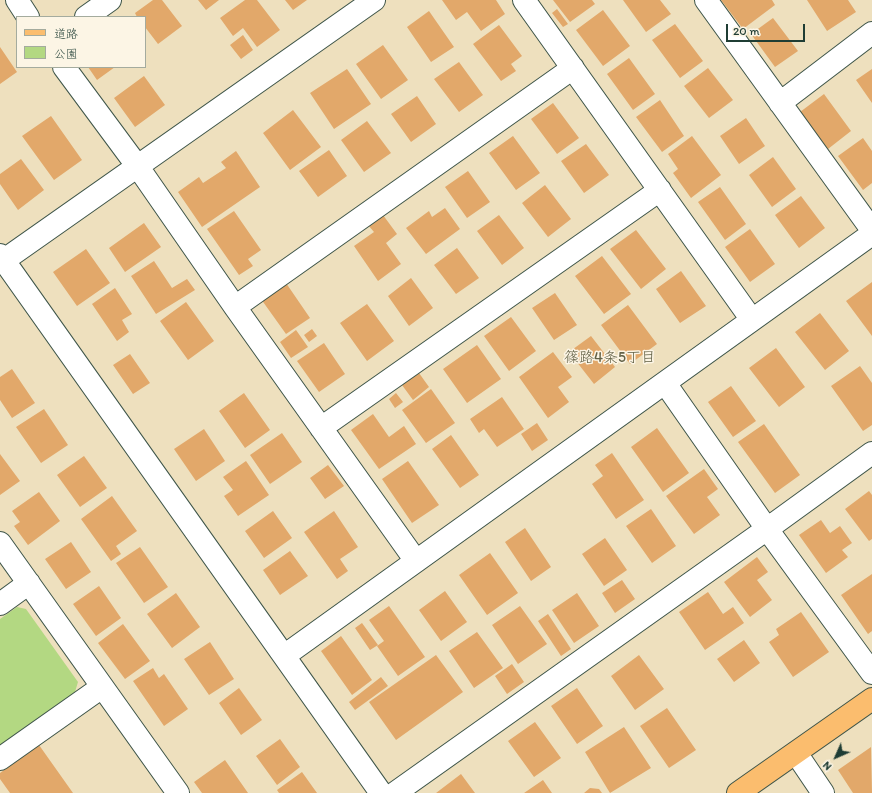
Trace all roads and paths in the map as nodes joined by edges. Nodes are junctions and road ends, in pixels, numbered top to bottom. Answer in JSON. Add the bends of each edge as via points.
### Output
{"nodes":[{"id":1,"x":16,"y":0,"type":"edge"},
{"id":2,"x":110,"y":0,"type":"edge"},
{"id":3,"x":374,"y":0,"type":"edge"},
{"id":4,"x":524,"y":0,"type":"edge"},
{"id":5,"x":706,"y":0,"type":"edge"},
{"id":6,"x":27,"y":16,"type":"edge"},
{"id":7,"x":87,"y":16,"type":"edge"},
{"id":8,"x":872,"y":33,"type":"edge"},
{"id":9,"x":65,"y":68,"type":"edge"},
{"id":10,"x":573,"y":68,"type":"junction"},
{"id":11,"x":780,"y":103,"type":"junction"},
{"id":12,"x":138,"y":167,"type":"junction"},
{"id":13,"x":660,"y":190,"type":"junction"},
{"id":14,"x":872,"y":230,"type":"edge"},
{"id":15,"x":872,"y":234,"type":"edge"},
{"id":16,"x":1,"y":260,"type":"edge"},
{"id":17,"x":235,"y":307,"type":"junction"},
{"id":18,"x":752,"y":320,"type":"junction"},
{"id":19,"x":665,"y":383,"type":"junction"},
{"id":20,"x":321,"y":428,"type":"junction"},
{"id":21,"x":872,"y":453,"type":"edge"},
{"id":22,"x":767,"y":529,"type":"junction"},
{"id":23,"x":0,"y":543,"type":"edge"},
{"id":24,"x":416,"y":561,"type":"junction"},
{"id":25,"x":29,"y":583,"type":"junction"},
{"id":26,"x":0,"y":604,"type":"edge"},
{"id":27,"x":284,"y":656,"type":"junction"},
{"id":28,"x":872,"y":673,"type":"edge"},
{"id":29,"x":102,"y":687,"type":"junction"},
{"id":30,"x":872,"y":699,"type":"edge"},
{"id":31,"x":796,"y":753,"type":"junction"},
{"id":32,"x":0,"y":759,"type":"edge"},
{"id":33,"x":176,"y":793,"type":"edge"},
{"id":34,"x":381,"y":793,"type":"edge"},
{"id":35,"x":395,"y":793,"type":"edge"},
{"id":36,"x":738,"y":793,"type":"edge"},
{"id":37,"x":823,"y":793,"type":"edge"}],
"edges":[{"from":1,"to":6,"type":"street"},
{"from":2,"to":7,"type":"street"},
{"from":3,"to":12,"type":"street"},
{"from":4,"to":10,"type":"street"},
{"from":5,"to":11,"type":"street"},
{"from":8,"to":11,"type":"street"},
{"from":9,"to":12,"type":"street"},
{"from":10,"to":13,"type":"street"},
{"from":10,"to":17,"type":"street"},
{"from":11,"to":14,"type":"street"},
{"from":12,"to":16,"type":"street"},
{"from":12,"to":17,"type":"street"},
{"from":13,"to":18,"type":"street"},
{"from":13,"to":20,"type":"street"},
{"from":15,"to":18,"type":"street"},
{"from":16,"to":27,"type":"street"},
{"from":17,"to":20,"type":"street"},
{"from":18,"to":19,"type":"street"},
{"from":19,"to":22,"type":"street"},
{"from":19,"to":24,"type":"street"},
{"from":20,"to":24,"type":"street"},
{"from":21,"to":22,"type":"street"},
{"from":22,"to":28,"type":"street"},
{"from":22,"to":35,"type":"street"},
{"from":23,"to":25,"type":"street"},
{"from":24,"to":27,"type":"street"},
{"from":25,"to":26,"type":"street"},
{"from":25,"to":29,"type":"street"},
{"from":27,"to":34,"type":"street"},
{"from":29,"to":32,"type":"street"},
{"from":29,"to":33,"type":"street"},
{"from":30,"to":31,"type":"main road"},
{"from":31,"to":36,"type":"main road"},
{"from":31,"to":37,"type":"street"}]}
